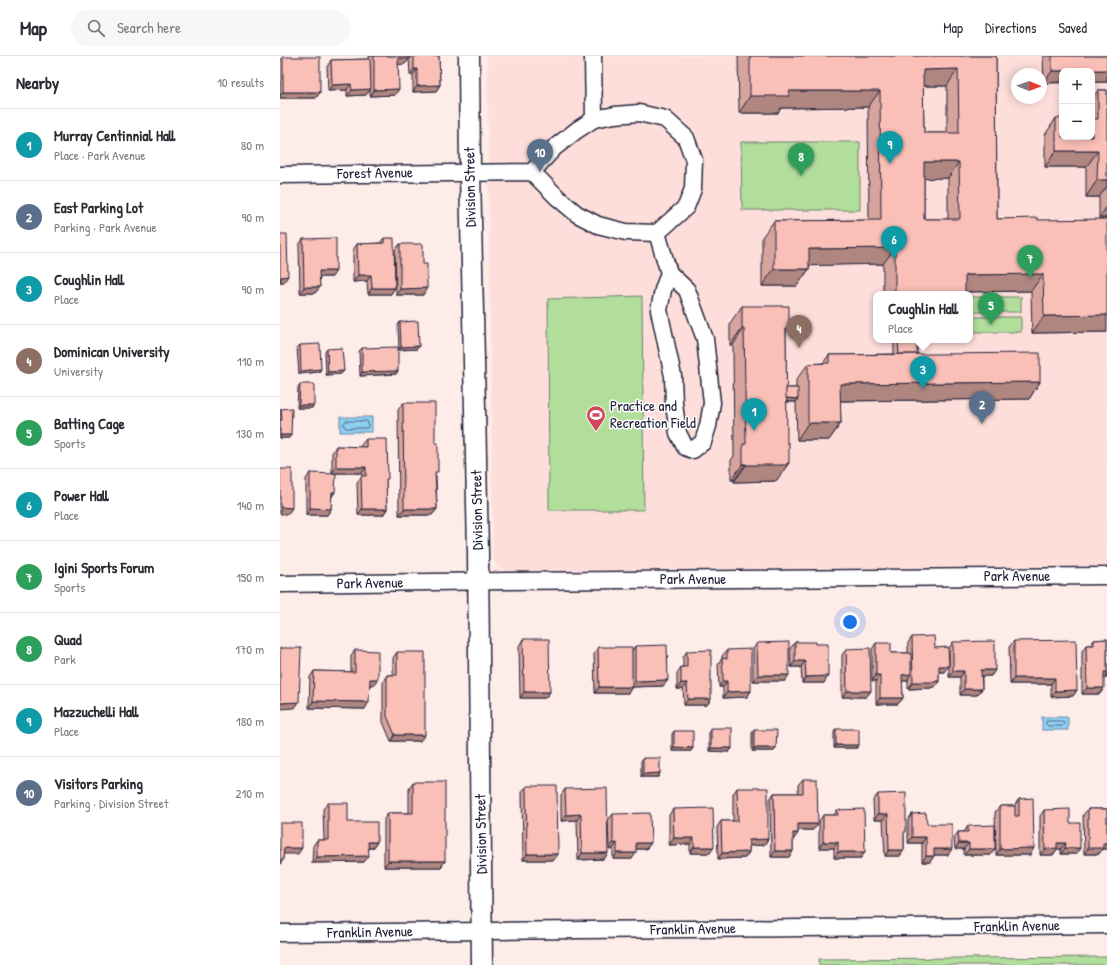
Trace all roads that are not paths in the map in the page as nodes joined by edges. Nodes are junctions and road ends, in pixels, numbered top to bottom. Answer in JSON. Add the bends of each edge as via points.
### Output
{"nodes":[{"id":1,"x":469,"y":56,"type":"edge"},
{"id":2,"x":593,"y":56,"type":"edge"},
{"id":3,"x":594,"y":120,"type":"junction"},
{"id":4,"x":470,"y":172,"type":"junction"},
{"id":5,"x":532,"y":172,"type":"junction"},
{"id":6,"x":280,"y":175,"type":"edge"},
{"id":7,"x":657,"y":233,"type":"junction"},
{"id":8,"x":669,"y":273,"type":"junction"},
{"id":9,"x":1107,"y":576,"type":"edge"},
{"id":10,"x":478,"y":581,"type":"junction"},
{"id":11,"x":280,"y":584,"type":"edge"},
{"id":12,"x":1107,"y":925,"type":"edge"},
{"id":13,"x":482,"y":931,"type":"junction"},
{"id":14,"x":280,"y":933,"type":"edge"},
{"id":15,"x":482,"y":965,"type":"edge"}],
"edges":[{"from":1,"to":4,"type":"street","name":"Division Street"},
{"from":2,"to":3,"type":"street"},
{"from":3,"to":5,"type":"street","via":[[554,148]]},
{"from":3,"to":7,"type":"street","via":[[639,112],[665,119],[686,138],[694,160],[693,189],[686,207]]},
{"from":4,"to":5,"type":"street","name":"Forest Avenue"},
{"from":4,"to":6,"type":"street","name":"Forest Avenue"},
{"from":4,"to":10,"type":"street","name":"Division Street"},
{"from":5,"to":7,"type":"street","via":[[577,214],[598,225],[626,232]]},
{"from":7,"to":8,"type":"street"},
{"from":8,"to":8,"type":"street","via":[[659,310],[673,376],[678,432],[685,447],[693,450],[702,442],[712,403],[705,339],[687,290]]},
{"from":9,"to":10,"type":"street","name":"Park Avenue"},
{"from":10,"to":11,"type":"street","name":"Park Avenue"},
{"from":10,"to":13,"type":"street","name":"Division Street"},
{"from":12,"to":13,"type":"street","name":"Franklin Avenue"},
{"from":13,"to":14,"type":"street","name":"Franklin Avenue"},
{"from":13,"to":15,"type":"street","name":"Division Street"}]}
